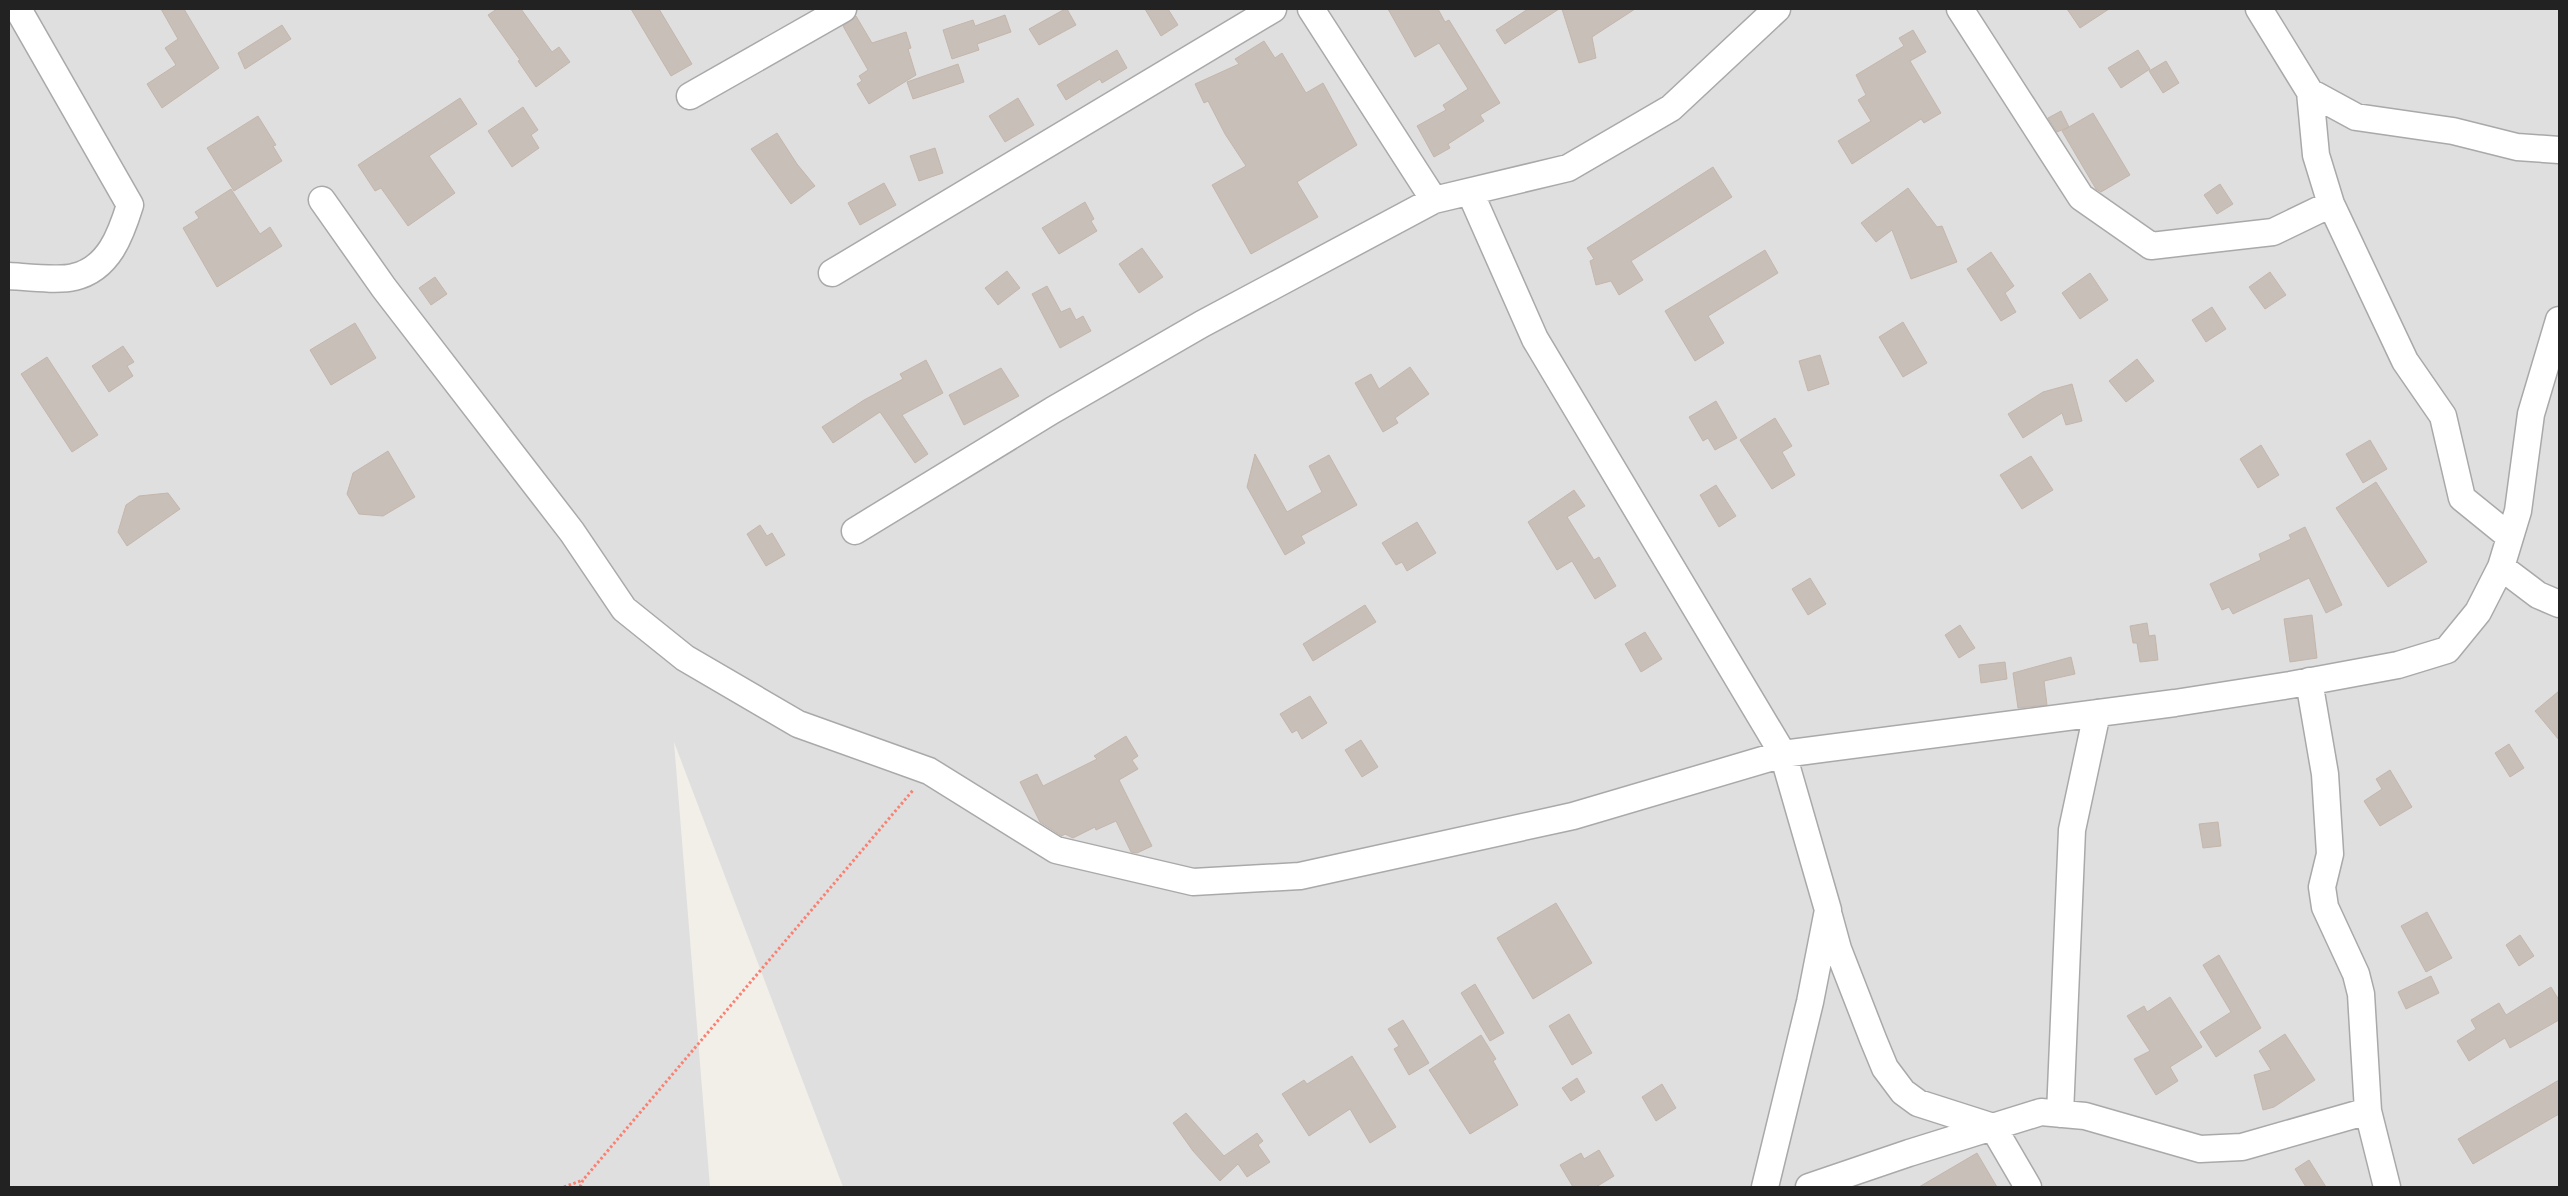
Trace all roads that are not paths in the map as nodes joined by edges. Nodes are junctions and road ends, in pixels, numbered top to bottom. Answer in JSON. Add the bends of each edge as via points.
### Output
{"nodes":[{"id":1,"x":18,"y":9,"type":"edge"},
{"id":2,"x":843,"y":9,"type":"edge"},
{"id":3,"x":1273,"y":9,"type":"edge"},
{"id":4,"x":1311,"y":9,"type":"edge"},
{"id":5,"x":1777,"y":9,"type":"edge"},
{"id":6,"x":1960,"y":9,"type":"edge"},
{"id":7,"x":2259,"y":9,"type":"edge"},
{"id":8,"x":2310,"y":92,"type":"junction"},
{"id":9,"x":690,"y":96,"type":"dead end"},
{"id":10,"x":2559,"y":150,"type":"edge"},
{"id":11,"x":1470,"y":192,"type":"junction"},
{"id":12,"x":322,"y":200,"type":"dead end"},
{"id":13,"x":1434,"y":200,"type":"junction"},
{"id":14,"x":2331,"y":204,"type":"junction"},
{"id":15,"x":832,"y":273,"type":"dead end"},
{"id":16,"x":9,"y":276,"type":"edge"},
{"id":17,"x":2559,"y":320,"type":"edge"},
{"id":18,"x":855,"y":531,"type":"dead end"},
{"id":19,"x":2510,"y":537,"type":"junction"},
{"id":20,"x":2501,"y":567,"type":"junction"},
{"id":21,"x":2559,"y":604,"type":"edge"},
{"id":22,"x":2309,"y":682,"type":"junction"},
{"id":23,"x":2097,"y":713,"type":"junction"},
{"id":24,"x":1783,"y":754,"type":"junction"},
{"id":25,"x":1828,"y":910,"type":"junction"},
{"id":26,"x":2368,"y":1111,"type":"junction"},
{"id":27,"x":2060,"y":1114,"type":"junction"},
{"id":28,"x":1993,"y":1127,"type":"junction"},
{"id":29,"x":1765,"y":1187,"type":"edge"},
{"id":30,"x":1809,"y":1187,"type":"edge"},
{"id":31,"x":2028,"y":1187,"type":"edge"},
{"id":32,"x":2387,"y":1187,"type":"edge"}],
"edges":[{"from":1,"to":16,"type":"street","via":[[130,205],[118,242],[102,263],[75,277]]},
{"from":2,"to":9,"type":"street"},
{"from":3,"to":15,"type":"street"},
{"from":4,"to":13,"type":"street"},
{"from":5,"to":11,"type":"street","via":[[1671,108],[1568,168]]},
{"from":6,"to":14,"type":"street","via":[[2080,197],[2151,246],[2273,232]]},
{"from":7,"to":8,"type":"street"},
{"from":8,"to":10,"type":"street","via":[[2356,116],[2453,131],[2517,148]]},
{"from":8,"to":14,"type":"street","via":[[2316,155]]},
{"from":11,"to":13,"type":"street"},
{"from":11,"to":24,"type":"street","via":[[1535,339]]},
{"from":12,"to":24,"type":"street","via":[[384,288],[572,532],[624,609],[685,658],[798,724],[929,771],[1056,850],[1192,882],[1300,876],[1574,816]]},
{"from":13,"to":18,"type":"street","via":[[1202,324]]},
{"from":14,"to":19,"type":"street","via":[[2405,361],[2443,416],[2462,498]]},
{"from":17,"to":19,"type":"street","via":[[2531,414],[2518,511]]},
{"from":19,"to":20,"type":"street"},
{"from":20,"to":21,"type":"street","via":[[2538,595]]},
{"from":20,"to":22,"type":"street","via":[[2478,612],[2447,650],[2398,665]]},
{"from":22,"to":23,"type":"street"},
{"from":22,"to":26,"type":"street","via":[[2326,783],[2330,854],[2322,887],[2325,907],[2356,974],[2361,994]]},
{"from":23,"to":24,"type":"street"},
{"from":23,"to":27,"type":"street","via":[[2072,830]]},
{"from":24,"to":25,"type":"street"},
{"from":25,"to":28,"type":"street","via":[[1838,949],[1873,1039],[1886,1068],[1903,1092],[1918,1103]]},
{"from":25,"to":29,"type":"street","via":[[1810,1002]]},
{"from":26,"to":27,"type":"street","via":[[2242,1147],[2200,1150],[2085,1116]]},
{"from":26,"to":32,"type":"street"},
{"from":27,"to":28,"type":"street","via":[[2040,1112]]},
{"from":28,"to":30,"type":"street"},
{"from":28,"to":31,"type":"street"}]}
